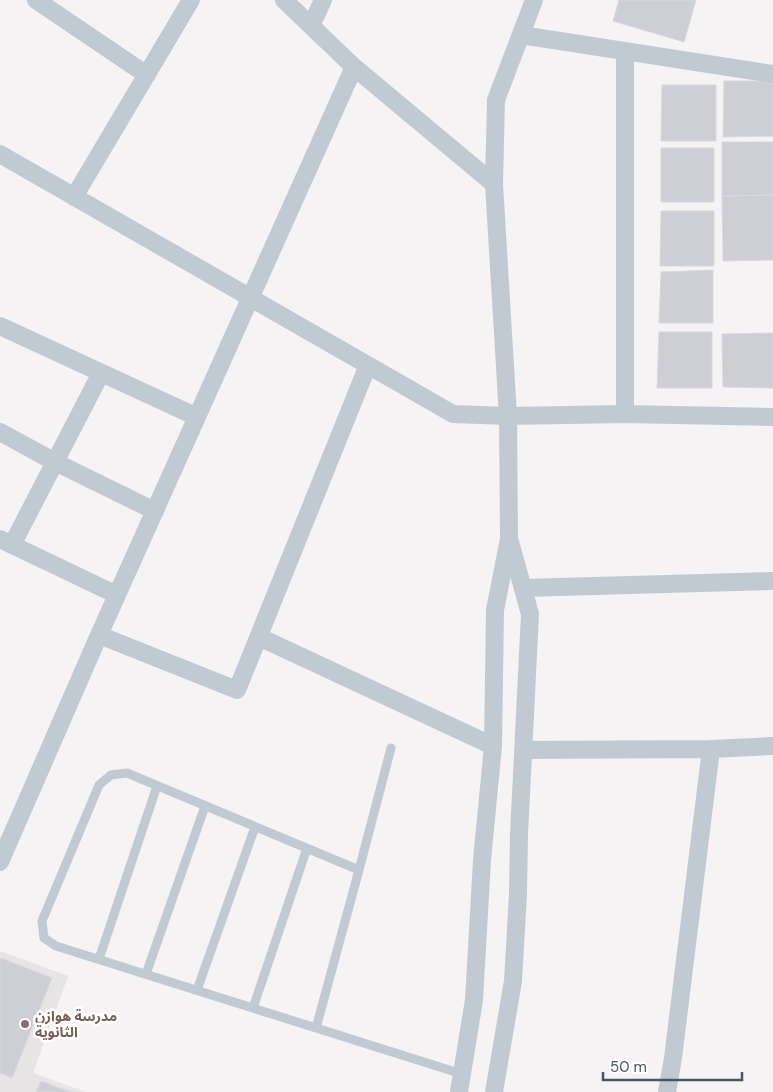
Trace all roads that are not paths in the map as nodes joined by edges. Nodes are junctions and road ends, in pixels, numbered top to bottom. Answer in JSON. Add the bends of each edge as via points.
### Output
{"nodes":[{"id":1,"x":36,"y":0,"type":"edge"},
{"id":2,"x":192,"y":0,"type":"edge"},
{"id":3,"x":284,"y":0,"type":"edge"},
{"id":4,"x":322,"y":0,"type":"edge"},
{"id":5,"x":534,"y":0,"type":"edge"},
{"id":6,"x":311,"y":26,"type":"junction"},
{"id":7,"x":521,"y":35,"type":"junction"},
{"id":8,"x":624,"y":51,"type":"junction"},
{"id":9,"x":354,"y":67,"type":"junction"},
{"id":10,"x":773,"y":74,"type":"edge"},
{"id":11,"x":147,"y":75,"type":"junction"},
{"id":12,"x":0,"y":154,"type":"edge"},
{"id":13,"x":494,"y":184,"type":"junction"},
{"id":14,"x":74,"y":197,"type":"junction"},
{"id":15,"x":250,"y":298,"type":"junction"},
{"id":16,"x":0,"y":326,"type":"edge"},
{"id":17,"x":368,"y":365,"type":"junction"},
{"id":18,"x":101,"y":372,"type":"junction"},
{"id":19,"x":625,"y":414,"type":"junction"},
{"id":20,"x":508,"y":416,"type":"junction"},
{"id":21,"x":197,"y":417,"type":"junction"},
{"id":22,"x":773,"y":417,"type":"edge"},
{"id":23,"x":0,"y":432,"type":"edge"},
{"id":24,"x":55,"y":462,"type":"junction"},
{"id":25,"x":155,"y":511,"type":"junction"},
{"id":26,"x":509,"y":539,"type":"junction"},
{"id":27,"x":3,"y":541,"type":"edge"},
{"id":28,"x":773,"y":581,"type":"edge"},
{"id":29,"x":523,"y":588,"type":"junction"},
{"id":30,"x":117,"y":596,"type":"junction"},
{"id":31,"x":99,"y":635,"type":"junction"},
{"id":32,"x":259,"y":636,"type":"junction"},
{"id":33,"x":493,"y":746,"type":"junction"},
{"id":34,"x":773,"y":746,"type":"edge"},
{"id":35,"x":391,"y":748,"type":"dead end"},
{"id":36,"x":711,"y":749,"type":"junction"},
{"id":37,"x":523,"y":750,"type":"junction"},
{"id":38,"x":157,"y":786,"type":"junction"},
{"id":39,"x":205,"y":806,"type":"junction"},
{"id":40,"x":255,"y":827,"type":"junction"},
{"id":41,"x":307,"y":848,"type":"junction"},
{"id":42,"x":0,"y":862,"type":"edge"},
{"id":43,"x":359,"y":870,"type":"junction"},
{"id":44,"x":99,"y":959,"type":"junction"},
{"id":45,"x":146,"y":974,"type":"junction"},
{"id":46,"x":197,"y":990,"type":"junction"},
{"id":47,"x":253,"y":1008,"type":"junction"},
{"id":48,"x":316,"y":1028,"type":"junction"},
{"id":49,"x":462,"y":1074,"type":"junction"},
{"id":50,"x":459,"y":1092,"type":"edge"},
{"id":51,"x":494,"y":1092,"type":"edge"},
{"id":52,"x":667,"y":1092,"type":"edge"}],
"edges":[{"from":1,"to":11,"type":"street"},
{"from":2,"to":11,"type":"street"},
{"from":3,"to":6,"type":"street"},
{"from":4,"to":6,"type":"street"},
{"from":5,"to":7,"type":"street"},
{"from":6,"to":9,"type":"street"},
{"from":7,"to":8,"type":"street"},
{"from":7,"to":13,"type":"street","via":[[496,100]]},
{"from":8,"to":10,"type":"street"},
{"from":8,"to":19,"type":"street"},
{"from":9,"to":13,"type":"street"},
{"from":9,"to":15,"type":"street"},
{"from":11,"to":14,"type":"street"},
{"from":12,"to":14,"type":"street"},
{"from":13,"to":20,"type":"street"},
{"from":14,"to":15,"type":"street"},
{"from":15,"to":17,"type":"street"},
{"from":15,"to":21,"type":"street"},
{"from":16,"to":18,"type":"street"},
{"from":17,"to":20,"type":"street","via":[[454,414]]},
{"from":17,"to":32,"type":"street"},
{"from":18,"to":21,"type":"street"},
{"from":18,"to":24,"type":"street"},
{"from":19,"to":20,"type":"street"},
{"from":19,"to":22,"type":"street"},
{"from":20,"to":26,"type":"street"},
{"from":21,"to":25,"type":"street"},
{"from":23,"to":24,"type":"street"},
{"from":24,"to":25,"type":"street"},
{"from":24,"to":27,"type":"street"},
{"from":25,"to":30,"type":"street"},
{"from":26,"to":29,"type":"street"},
{"from":26,"to":33,"type":"street","via":[[495,610]]},
{"from":27,"to":30,"type":"street"},
{"from":28,"to":29,"type":"street"},
{"from":29,"to":37,"type":"street","via":[[530,614]]},
{"from":30,"to":31,"type":"street"},
{"from":31,"to":32,"type":"street","via":[[237,690]]},
{"from":31,"to":42,"type":"street"},
{"from":32,"to":33,"type":"street"},
{"from":33,"to":49,"type":"street","via":[[474,1000]]},
{"from":34,"to":36,"type":"street"},
{"from":35,"to":43,"type":"lane"},
{"from":36,"to":37,"type":"street"},
{"from":36,"to":52,"type":"street"},
{"from":37,"to":51,"type":"street","via":[[513,981]]},
{"from":38,"to":39,"type":"lane"},
{"from":38,"to":44,"type":"lane"},
{"from":38,"to":44,"type":"lane","via":[[126,774],[111,775],[99,785],[42,921],[44,938],[56,946]]},
{"from":39,"to":40,"type":"lane"},
{"from":39,"to":45,"type":"lane"},
{"from":40,"to":41,"type":"lane"},
{"from":40,"to":46,"type":"lane"},
{"from":41,"to":43,"type":"lane"},
{"from":41,"to":47,"type":"lane"},
{"from":43,"to":48,"type":"lane"},
{"from":44,"to":45,"type":"lane"},
{"from":45,"to":46,"type":"lane"},
{"from":46,"to":47,"type":"lane"},
{"from":47,"to":48,"type":"lane"},
{"from":48,"to":49,"type":"lane"},
{"from":49,"to":50,"type":"street"}]}
